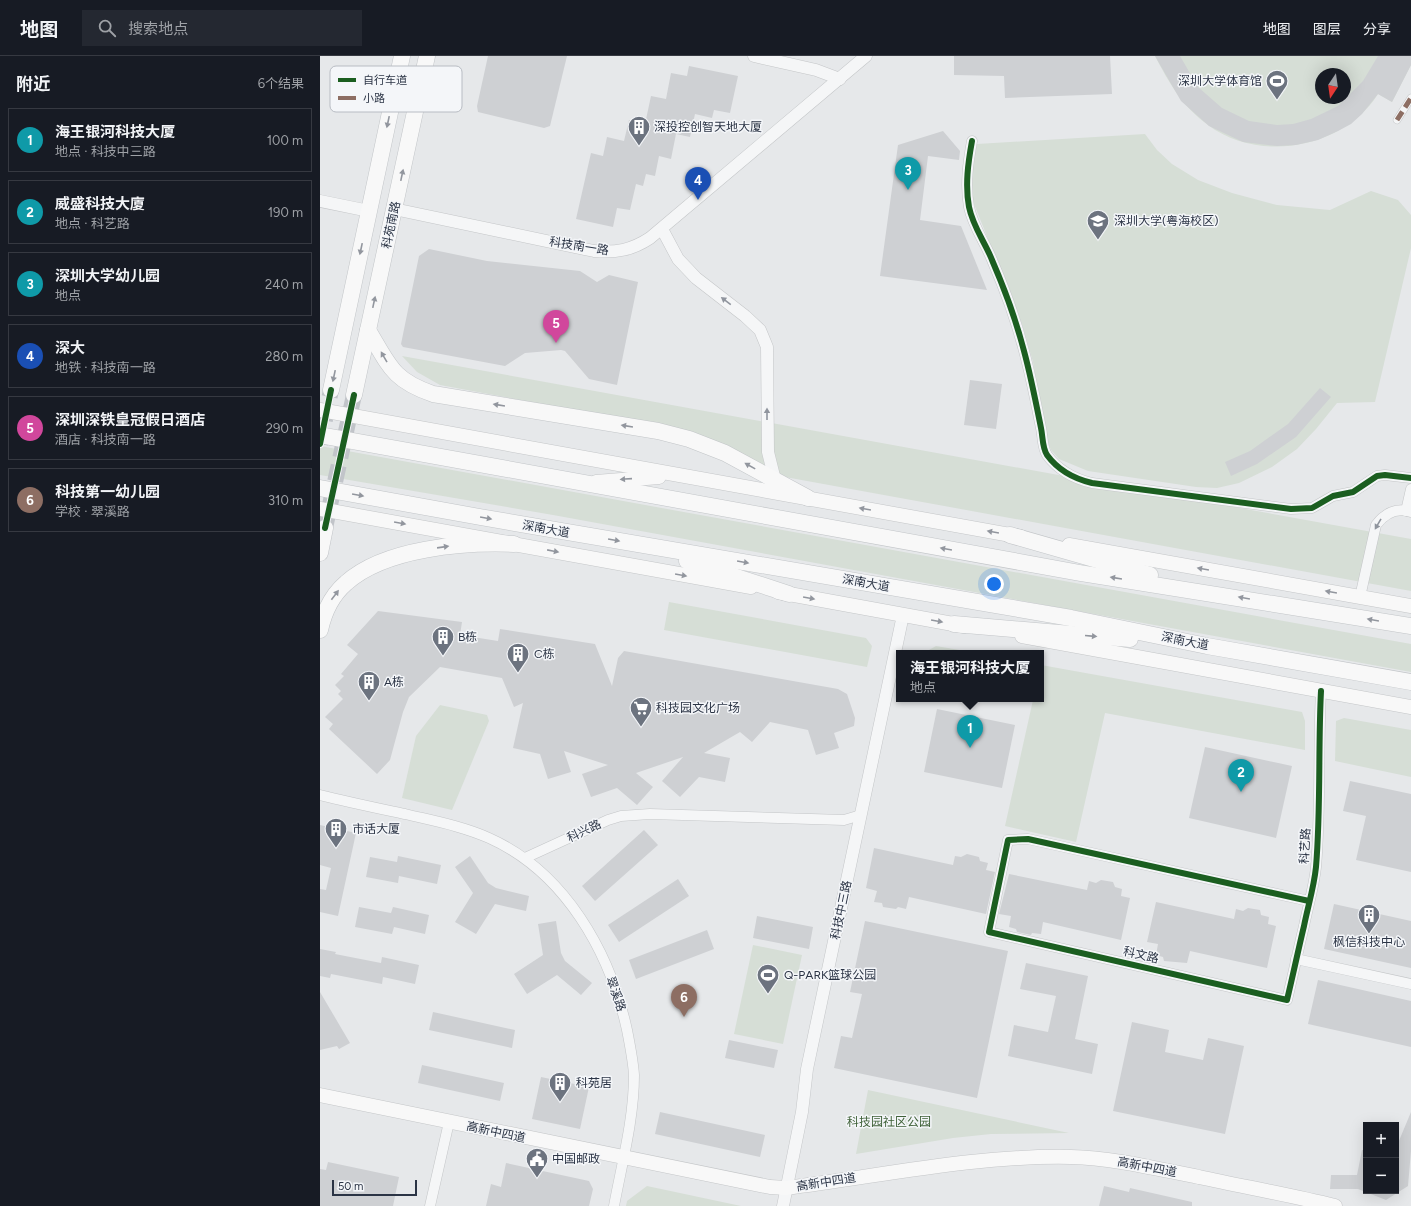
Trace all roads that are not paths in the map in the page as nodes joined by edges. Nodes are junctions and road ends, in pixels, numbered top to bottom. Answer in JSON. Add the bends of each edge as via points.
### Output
{"nodes":[{"id":1,"x":402,"y":56,"type":"edge"},
{"id":2,"x":427,"y":56,"type":"edge"},
{"id":3,"x":754,"y":56,"type":"edge"},
{"id":4,"x":866,"y":56,"type":"edge"},
{"id":5,"x":400,"y":66,"type":"edge"},
{"id":6,"x":425,"y":66,"type":"edge"},
{"id":7,"x":840,"y":79,"type":"junction"},
{"id":8,"x":1411,"y":98,"type":"edge"},
{"id":9,"x":390,"y":112,"type":"edge"},
{"id":10,"x":415,"y":112,"type":"edge"},
{"id":11,"x":1396,"y":120,"type":"dead end"},
{"id":12,"x":972,"y":141,"type":"dead end"},
{"id":13,"x":320,"y":201,"type":"edge"},
{"id":14,"x":394,"y":209,"type":"junction"},
{"id":15,"x":369,"y":211,"type":"junction"},
{"id":16,"x":662,"y":229,"type":"junction"},
{"id":17,"x":368,"y":330,"type":"junction"},
{"id":18,"x":331,"y":390,"type":"tunnel mouth"},
{"id":19,"x":354,"y":395,"type":"tunnel mouth"},
{"id":20,"x":320,"y":410,"type":"edge"},
{"id":21,"x":320,"y":435,"type":"edge"},
{"id":22,"x":679,"y":475,"type":"junction"},
{"id":23,"x":1411,"y":478,"type":"edge"},
{"id":24,"x":775,"y":480,"type":"junction"},
{"id":25,"x":580,"y":483,"type":"junction"},
{"id":26,"x":320,"y":488,"type":"edge"},
{"id":27,"x":1411,"y":489,"type":"edge"},
{"id":28,"x":808,"y":498,"type":"junction"},
{"id":29,"x":320,"y":509,"type":"edge"},
{"id":30,"x":1409,"y":512,"type":"edge"},
{"id":31,"x":325,"y":528,"type":"tunnel mouth"},
{"id":32,"x":1010,"y":535,"type":"junction"},
{"id":33,"x":514,"y":544,"type":"junction"},
{"id":34,"x":634,"y":544,"type":"junction"},
{"id":35,"x":320,"y":553,"type":"edge"},
{"id":36,"x":1215,"y":593,"type":"junction"},
{"id":37,"x":789,"y":594,"type":"junction"},
{"id":38,"x":1360,"y":597,"type":"junction"},
{"id":39,"x":1411,"y":606,"type":"edge"},
{"id":40,"x":903,"y":615,"type":"junction"},
{"id":41,"x":954,"y":624,"type":"junction"},
{"id":42,"x":1411,"y":626,"type":"edge"},
{"id":43,"x":320,"y":630,"type":"edge"},
{"id":44,"x":1207,"y":646,"type":"junction"},
{"id":45,"x":1411,"y":682,"type":"edge"},
{"id":46,"x":1321,"y":691,"type":"junction"},
{"id":47,"x":1411,"y":707,"type":"edge"},
{"id":48,"x":320,"y":795,"type":"edge"},
{"id":49,"x":861,"y":815,"type":"junction"},
{"id":50,"x":524,"y":858,"type":"junction"},
{"id":51,"x":1309,"y":901,"type":"junction"},
{"id":52,"x":1296,"y":959,"type":"junction"},
{"id":53,"x":1411,"y":984,"type":"edge"},
{"id":54,"x":1287,"y":1000,"type":"joint"},
{"id":55,"x":320,"y":1095,"type":"edge"},
{"id":56,"x":449,"y":1122,"type":"junction"},
{"id":57,"x":623,"y":1158,"type":"junction"},
{"id":58,"x":786,"y":1188,"type":"junction"},
{"id":59,"x":430,"y":1206,"type":"edge"},
{"id":60,"x":614,"y":1206,"type":"edge"},
{"id":61,"x":783,"y":1206,"type":"edge"},
{"id":62,"x":1335,"y":1206,"type":"edge"}],
"edges":[{"from":1,"to":5,"type":"main road","name":"科苑南路","one_way":true},
{"from":6,"to":2,"type":"main road","name":"科苑南路","one_way":true},
{"from":3,"to":7,"type":"street","via":[[816,70]]},
{"from":4,"to":7,"type":"street","name":"科技南一路"},
{"from":7,"to":16,"type":"street","name":"科技南一路"},
{"from":8,"to":11,"type":"street"},
{"from":9,"to":15,"type":"main road","name":"科苑南路","one_way":true},
{"from":14,"to":10,"type":"main road","name":"科苑南路","one_way":true},
{"from":12,"to":23,"type":"street","via":[[967,176],[969,209],[992,258],[1014,318],[1043,443],[1047,454],[1056,465],[1081,481],[1291,509],[1312,508],[1333,496],[1353,492],[1377,476]]},
{"from":13,"to":15,"type":"street"},
{"from":14,"to":16,"type":"street","name":"科技南一路","via":[[594,251],[625,251],[638,246]]},
{"from":17,"to":14,"type":"main road","name":"科苑南路","one_way":true},
{"from":15,"to":18,"type":"main road","name":"科苑南路","one_way":true},
{"from":24,"to":16,"type":"street","one_way":true,"via":[[768,452],[767,347],[760,330],[746,316],[696,278],[678,259]]},
{"from":17,"to":19,"type":"main road","name":"科苑南路"},
{"from":24,"to":17,"type":"main road","one_way":true,"via":[[715,449],[664,433],[433,394],[416,388],[394,372]]},
{"from":20,"to":22,"type":"main road"},
{"from":21,"to":25,"type":"main road"},
{"from":22,"to":25,"type":"main road","one_way":true},
{"from":22,"to":28,"type":"main road"},
{"from":24,"to":28,"type":"main road"},
{"from":36,"to":25,"type":"main road","one_way":true,"via":[[1080,573]]},
{"from":26,"to":34,"type":"main road","name":"深南大道","one_way":true},
{"from":27,"to":30,"type":"street"},
{"from":32,"to":28,"type":"main road","one_way":true},
{"from":29,"to":33,"type":"main road","one_way":true},
{"from":30,"to":38,"type":"street","one_way":true,"via":[[1399,510],[1387,514],[1376,525]]},
{"from":31,"to":35,"type":"main road"},
{"from":32,"to":36,"type":"main road"},
{"from":38,"to":32,"type":"main road","one_way":true},
{"from":33,"to":37,"type":"main road","one_way":true},
{"from":43,"to":33,"type":"main road","one_way":true,"via":[[332,600],[345,584],[364,570],[392,558],[455,545]]},
{"from":34,"to":37,"type":"main road"},
{"from":34,"to":44,"type":"main road","name":"深南大道","one_way":true,"via":[[1071,618]]},
{"from":42,"to":36,"type":"main road","one_way":true},
{"from":37,"to":40,"type":"main road","one_way":true},
{"from":38,"to":39,"type":"main road"},
{"from":40,"to":41,"type":"main road","one_way":true},
{"from":40,"to":49,"type":"street","name":"科技中三路"},
{"from":41,"to":44,"type":"main road","one_way":true},
{"from":41,"to":46,"type":"main road"},
{"from":44,"to":45,"type":"main road","name":"深南大道"},
{"from":46,"to":47,"type":"main road"},
{"from":46,"to":51,"type":"street","name":"科艺路","via":[[1316,867]]},
{"from":48,"to":50,"type":"street","via":[[454,825],[490,838]]},
{"from":49,"to":50,"type":"street","name":"科兴路","via":[[844,820],[650,814],[621,816]]},
{"from":49,"to":58,"type":"street","name":"科技中三路","via":[[807,1069],[802,1112]]},
{"from":50,"to":57,"type":"street","name":"翠溪路","via":[[557,888],[585,925],[597,945],[617,992],[631,1048],[634,1074],[630,1122]]},
{"from":51,"to":52,"type":"street","name":"科艺路"},
{"from":51,"to":54,"type":"street","name":"科文路","via":[[1028,839],[1008,840],[989,932]]},
{"from":52,"to":53,"type":"street"},
{"from":52,"to":54,"type":"street","name":"科艺路"},
{"from":55,"to":56,"type":"main road","name":"高新中四道"},
{"from":56,"to":57,"type":"main road","name":"高新中四道"},
{"from":56,"to":59,"type":"street"},
{"from":57,"to":58,"type":"main road","name":"高新中四道","via":[[754,1185]]},
{"from":57,"to":60,"type":"street","name":"翠溪路"},
{"from":58,"to":61,"type":"street","name":"科技中三路"},
{"from":58,"to":62,"type":"main road","name":"高新中四道","via":[[976,1160],[1072,1157],[1136,1164]]}]}
